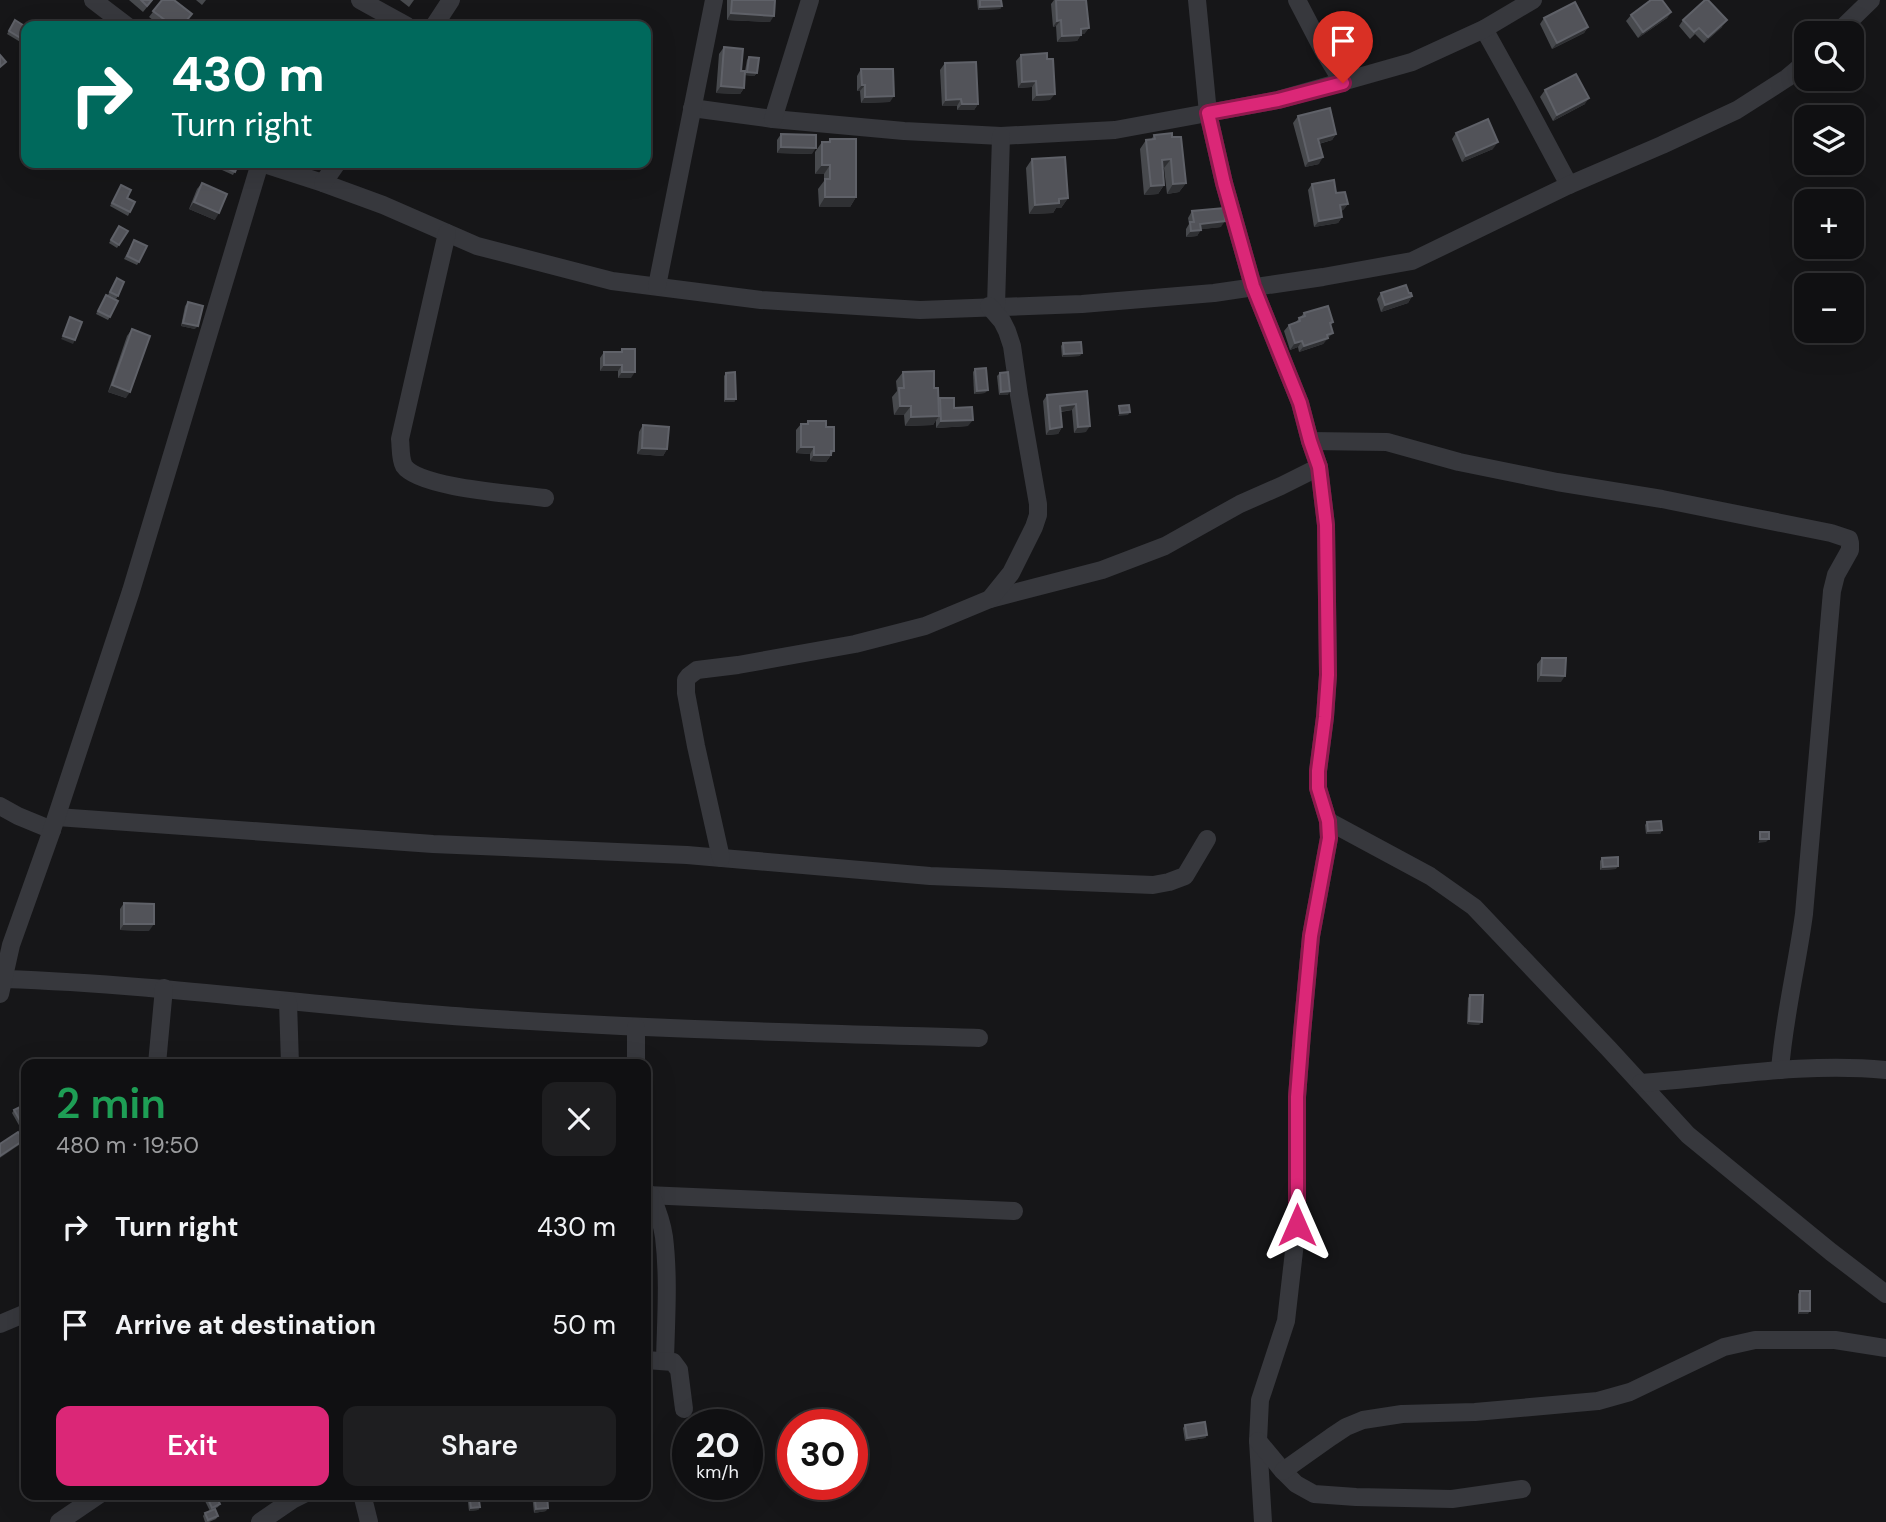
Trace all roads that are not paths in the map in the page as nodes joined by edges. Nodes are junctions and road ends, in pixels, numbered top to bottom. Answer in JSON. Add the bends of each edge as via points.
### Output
{"nodes":[{"id":1,"x":93,"y":0,"type":"edge"},
{"id":2,"x":360,"y":0,"type":"edge"},
{"id":3,"x":451,"y":0,"type":"edge"},
{"id":4,"x":714,"y":0,"type":"edge"},
{"id":5,"x":810,"y":0,"type":"edge"},
{"id":6,"x":1197,"y":0,"type":"edge"},
{"id":7,"x":1297,"y":0,"type":"edge"},
{"id":8,"x":1871,"y":0,"type":"edge"},
{"id":9,"x":1523,"y":2,"type":"edge"},
{"id":10,"x":120,"y":21,"type":"edge"},
{"id":11,"x":398,"y":21,"type":"edge"},
{"id":12,"x":437,"y":21,"type":"edge"},
{"id":13,"x":1849,"y":21,"type":"edge"},
{"id":14,"x":1483,"y":29,"type":"junction"},
{"id":15,"x":1794,"y":72,"type":"edge"},
{"id":16,"x":1343,"y":83,"type":"junction"},
{"id":17,"x":692,"y":108,"type":"junction"},
{"id":18,"x":1208,"y":113,"type":"junction"},
{"id":19,"x":772,"y":119,"type":"junction"},
{"id":20,"x":1001,"y":136,"type":"junction"},
{"id":21,"x":259,"y":168,"type":"edge"},
{"id":22,"x":276,"y":168,"type":"edge"},
{"id":23,"x":334,"y":168,"type":"edge"},
{"id":24,"x":323,"y":183,"type":"junction"},
{"id":25,"x":1569,"y":186,"type":"junction"},
{"id":26,"x":447,"y":233,"type":"junction"},
{"id":27,"x":657,"y":286,"type":"junction"},
{"id":28,"x":1253,"y":286,"type":"junction"},
{"id":29,"x":992,"y":306,"type":"junction"},
{"id":30,"x":1310,"y":441,"type":"junction"},
{"id":31,"x":1319,"y":467,"type":"junction"},
{"id":32,"x":545,"y":498,"type":"dead end"},
{"id":33,"x":990,"y":599,"type":"junction"},
{"id":34,"x":0,"y":806,"type":"edge"},
{"id":35,"x":1328,"y":821,"type":"junction"},
{"id":36,"x":54,"y":823,"type":"junction"},
{"id":37,"x":1207,"y":839,"type":"dead end"},
{"id":38,"x":721,"y":858,"type":"junction"},
{"id":39,"x":5,"y":944,"type":"edge"},
{"id":40,"x":2,"y":986,"type":"edge"},
{"id":41,"x":164,"y":988,"type":"junction"},
{"id":42,"x":289,"y":1002,"type":"junction"},
{"id":43,"x":636,"y":1027,"type":"junction"},
{"id":44,"x":979,"y":1038,"type":"dead end"},
{"id":45,"x":157,"y":1059,"type":"edge"},
{"id":46,"x":290,"y":1059,"type":"edge"},
{"id":47,"x":636,"y":1059,"type":"edge"},
{"id":48,"x":1780,"y":1070,"type":"junction"},
{"id":49,"x":1886,"y":1070,"type":"edge"},
{"id":50,"x":1641,"y":1083,"type":"junction"},
{"id":51,"x":651,"y":1195,"type":"edge"},
{"id":52,"x":651,"y":1201,"type":"edge"},
{"id":53,"x":1014,"y":1211,"type":"dead end"},
{"id":54,"x":1886,"y":1294,"type":"edge"},
{"id":55,"x":21,"y":1315,"type":"edge"},
{"id":56,"x":0,"y":1324,"type":"edge"},
{"id":57,"x":1886,"y":1348,"type":"edge"},
{"id":58,"x":651,"y":1360,"type":"edge"},
{"id":59,"x":665,"y":1360,"type":"junction"},
{"id":60,"x":684,"y":1409,"type":"dead end"},
{"id":61,"x":1258,"y":1441,"type":"junction"},
{"id":62,"x":1283,"y":1471,"type":"junction"},
{"id":63,"x":1521,"y":1489,"type":"dead end"},
{"id":64,"x":91,"y":1500,"type":"edge"},
{"id":65,"x":292,"y":1500,"type":"edge"},
{"id":66,"x":364,"y":1500,"type":"edge"},
{"id":67,"x":59,"y":1522,"type":"edge"},
{"id":68,"x":260,"y":1522,"type":"edge"},
{"id":69,"x":369,"y":1522,"type":"edge"},
{"id":70,"x":1263,"y":1522,"type":"edge"}],
"edges":[{"from":1,"to":10,"type":"street"},
{"from":2,"to":11,"type":"street"},
{"from":3,"to":12,"type":"street"},
{"from":4,"to":17,"type":"street"},
{"from":5,"to":19,"type":"street"},
{"from":6,"to":18,"type":"street"},
{"from":7,"to":16,"type":"street"},
{"from":8,"to":13,"type":"street"},
{"from":9,"to":14,"type":"street"},
{"from":14,"to":16,"type":"street","via":[[1412,62]]},
{"from":14,"to":25,"type":"street"},
{"from":15,"to":25,"type":"street","via":[[1737,110]]},
{"from":16,"to":18,"type":"street"},
{"from":17,"to":19,"type":"street"},
{"from":17,"to":27,"type":"street"},
{"from":18,"to":20,"type":"street","via":[[1115,130]]},
{"from":18,"to":28,"type":"street"},
{"from":19,"to":20,"type":"street"},
{"from":20,"to":29,"type":"street"},
{"from":21,"to":36,"type":"street","via":[[131,591]]},
{"from":22,"to":24,"type":"street"},
{"from":23,"to":24,"type":"street"},
{"from":24,"to":26,"type":"street"},
{"from":25,"to":28,"type":"street","via":[[1412,261]]},
{"from":26,"to":27,"type":"street","via":[[477,246],[612,281]]},
{"from":26,"to":32,"type":"street","via":[[400,439],[402,463],[410,473],[445,485]]},
{"from":27,"to":29,"type":"street","via":[[761,300],[920,310]]},
{"from":28,"to":29,"type":"street","via":[[1082,304]]},
{"from":28,"to":30,"type":"street","via":[[1300,403]]},
{"from":29,"to":33,"type":"street","via":[[1012,346],[1038,515],[1011,573]]},
{"from":30,"to":31,"type":"street"},
{"from":30,"to":48,"type":"street","via":[[1387,442],[1460,462],[1849,539],[1850,550],[1832,591],[1804,914]]},
{"from":31,"to":33,"type":"street","via":[[1165,546],[1102,570]]},
{"from":31,"to":35,"type":"street","via":[[1326,525],[1328,675],[1318,788]]},
{"from":33,"to":38,"type":"street","via":[[925,626],[855,644],[697,670],[689,676],[686,692]]},
{"from":34,"to":36,"type":"street","via":[[18,816]]},
{"from":35,"to":50,"type":"street","via":[[1430,876],[1474,907]]},
{"from":35,"to":61,"type":"street","via":[[1311,936],[1297,1097],[1297,1225],[1286,1321],[1260,1400]]},
{"from":36,"to":38,"type":"street"},
{"from":36,"to":39,"type":"street"},
{"from":37,"to":38,"type":"street","via":[[1185,876],[1153,886],[930,876]]},
{"from":39,"to":40,"type":"street"},
{"from":40,"to":41,"type":"street","via":[[86,982]]},
{"from":41,"to":42,"type":"street"},
{"from":41,"to":45,"type":"street"},
{"from":42,"to":43,"type":"street"},
{"from":42,"to":46,"type":"street"},
{"from":43,"to":44,"type":"street"},
{"from":43,"to":47,"type":"street"},
{"from":48,"to":49,"type":"street"},
{"from":48,"to":50,"type":"street"},
{"from":50,"to":54,"type":"street","via":[[1688,1135]]},
{"from":51,"to":53,"type":"street"},
{"from":52,"to":59,"type":"street","via":[[664,1237]]},
{"from":55,"to":56,"type":"street"},
{"from":57,"to":62,"type":"street","via":[[1835,1340],[1755,1340],[1724,1347],[1630,1392],[1598,1401],[1363,1420]]},
{"from":58,"to":59,"type":"street"},
{"from":59,"to":60,"type":"street","via":[[679,1370]]},
{"from":61,"to":62,"type":"street"},
{"from":61,"to":70,"type":"street"},
{"from":62,"to":63,"type":"street","via":[[1314,1494],[1452,1499]]},
{"from":64,"to":67,"type":"street"},
{"from":65,"to":68,"type":"street"},
{"from":66,"to":69,"type":"street"}]}
